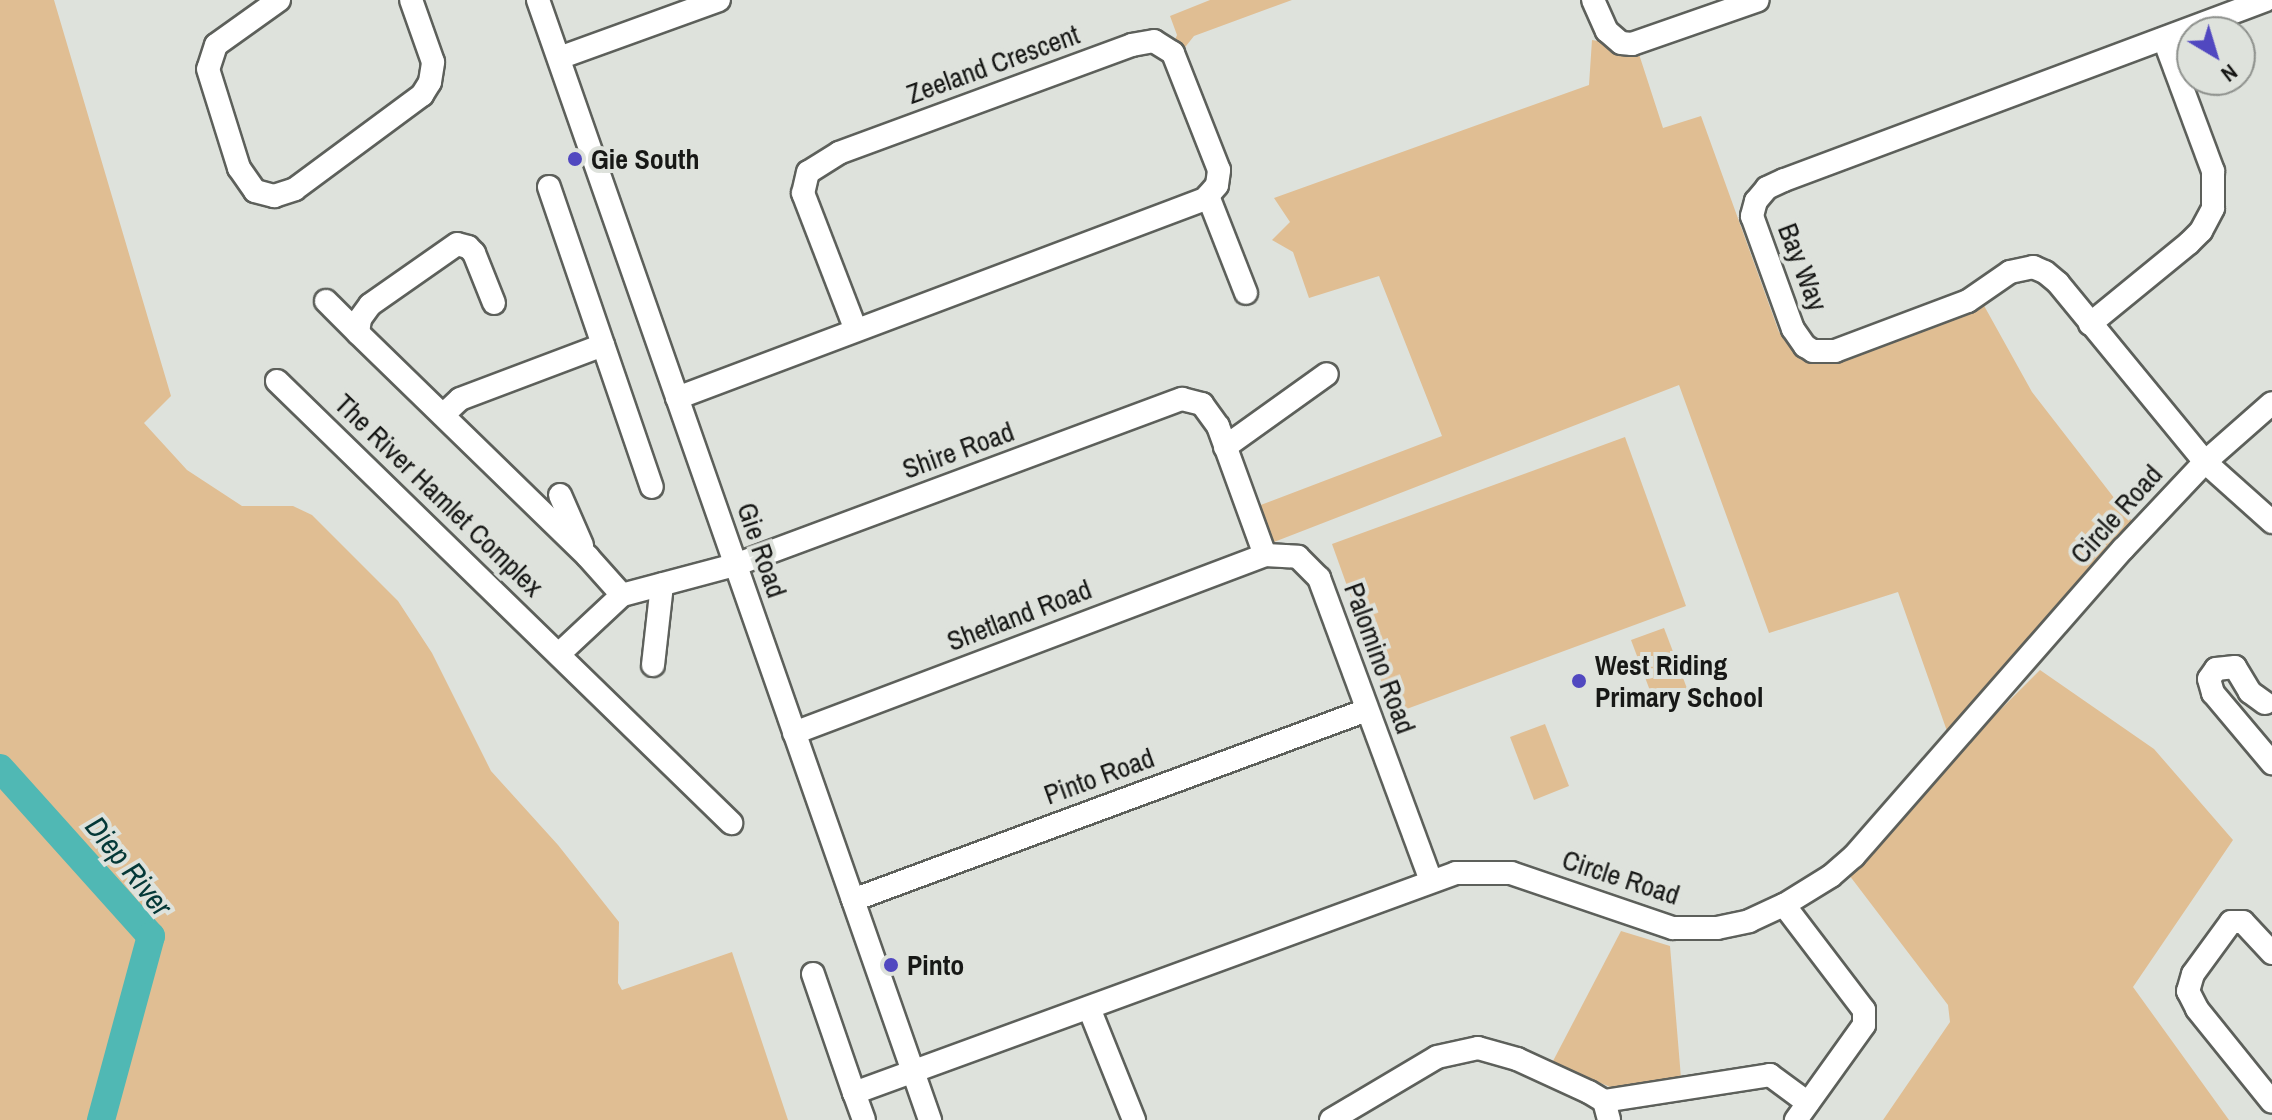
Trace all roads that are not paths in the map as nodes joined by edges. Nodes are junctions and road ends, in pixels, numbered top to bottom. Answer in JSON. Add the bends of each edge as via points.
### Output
{"nodes":[{"id":1,"x":411,"y":0,"type":"edge"},
{"id":2,"x":538,"y":0,"type":"edge"},
{"id":3,"x":719,"y":0,"type":"edge"},
{"id":4,"x":1593,"y":0,"type":"edge"},
{"id":5,"x":1758,"y":0,"type":"edge"},
{"id":6,"x":2266,"y":0,"type":"edge"},
{"id":7,"x":275,"y":2,"type":"edge"},
{"id":8,"x":2164,"y":39,"type":"junction"},
{"id":9,"x":559,"y":58,"type":"junction"},
{"id":10,"x":549,"y":187,"type":"dead end"},
{"id":11,"x":1208,"y":196,"type":"junction"},
{"id":12,"x":1246,"y":293,"type":"dead end"},
{"id":13,"x":326,"y":301,"type":"dead end"},
{"id":14,"x":494,"y":303,"type":"dead end"},
{"id":15,"x":2090,"y":324,"type":"junction"},
{"id":16,"x":855,"y":328,"type":"junction"},
{"id":17,"x":358,"y":333,"type":"junction"},
{"id":18,"x":603,"y":345,"type":"junction"},
{"id":19,"x":1327,"y":374,"type":"dead end"},
{"id":20,"x":277,"y":381,"type":"dead end"},
{"id":21,"x":677,"y":398,"type":"junction"},
{"id":22,"x":2272,"y":403,"type":"edge"},
{"id":23,"x":443,"y":415,"type":"junction"},
{"id":24,"x":1225,"y":447,"type":"junction"},
{"id":25,"x":2205,"y":462,"type":"junction"},
{"id":26,"x":652,"y":487,"type":"dead end"},
{"id":27,"x":560,"y":495,"type":"dead end"},
{"id":28,"x":2272,"y":522,"type":"edge"},
{"id":29,"x":1265,"y":555,"type":"junction"},
{"id":30,"x":588,"y":557,"type":"junction"},
{"id":31,"x":735,"y":565,"type":"junction"},
{"id":32,"x":662,"y":585,"type":"junction"},
{"id":33,"x":622,"y":595,"type":"junction"},
{"id":34,"x":560,"y":653,"type":"junction"},
{"id":35,"x":653,"y":665,"type":"dead end"},
{"id":36,"x":2268,"y":700,"type":"edge"},
{"id":37,"x":1367,"y":710,"type":"junction"},
{"id":38,"x":794,"y":733,"type":"junction"},
{"id":39,"x":2251,"y":738,"type":"junction"},
{"id":40,"x":2272,"y":763,"type":"edge"},
{"id":41,"x":731,"y":823,"type":"dead end"},
{"id":42,"x":1431,"y":881,"type":"junction"},
{"id":43,"x":853,"y":900,"type":"junction"},
{"id":44,"x":1784,"y":905,"type":"junction"},
{"id":45,"x":2272,"y":953,"type":"edge"},
{"id":46,"x":813,"y":974,"type":"dead end"},
{"id":47,"x":1089,"y":1008,"type":"junction"},
{"id":48,"x":914,"y":1074,"type":"junction"},
{"id":49,"x":854,"y":1093,"type":"junction"},
{"id":50,"x":2272,"y":1102,"type":"edge"},
{"id":51,"x":1607,"y":1111,"type":"edge"},
{"id":52,"x":1802,"y":1111,"type":"edge"},
{"id":53,"x":864,"y":1120,"type":"edge"},
{"id":54,"x":930,"y":1120,"type":"edge"},
{"id":55,"x":1134,"y":1120,"type":"edge"},
{"id":56,"x":1331,"y":1120,"type":"edge"}],
"edges":[{"from":1,"to":7,"type":"street","via":[[433,62],[422,95],[295,189],[274,196],[255,191],[242,175],[208,69],[216,45]]},
{"from":2,"to":9,"type":"street","name":"Gie Road"},
{"from":3,"to":9,"type":"street"},
{"from":4,"to":5,"type":"street","via":[[1607,31],[1621,43],[1632,44]]},
{"from":6,"to":8,"type":"street","name":"Bay Way"},
{"from":8,"to":15,"type":"street","via":[[2213,171],[2213,208],[2189,243]]},
{"from":8,"to":15,"type":"street","name":"Bay Way","via":[[1784,180],[1767,188],[1753,208],[1756,232],[1793,329],[1813,351],[1835,351],[1968,301],[2010,272],[2033,267],[2058,283]]},
{"from":9,"to":21,"type":"street","name":"Gie Road"},
{"from":10,"to":18,"type":"street"},
{"from":11,"to":12,"type":"street"},
{"from":11,"to":16,"type":"street"},
{"from":11,"to":16,"type":"street","name":"Zeeland Crescent","via":[[1219,177],[1210,142],[1177,57],[1154,41],[839,153],[808,172],[803,193]]},
{"from":13,"to":17,"type":"street","name":"The River Hamlet Complex"},
{"from":14,"to":17,"type":"street","via":[[474,253],[457,244],[370,305]]},
{"from":15,"to":25,"type":"street","name":"Bay Way"},
{"from":16,"to":21,"type":"street"},
{"from":17,"to":23,"type":"street","name":"The River Hamlet Complex"},
{"from":18,"to":23,"type":"street","via":[[460,399]]},
{"from":18,"to":26,"type":"street"},
{"from":19,"to":24,"type":"street"},
{"from":20,"to":34,"type":"street","name":"The River Hamlet Complex"},
{"from":21,"to":31,"type":"street","name":"Gie Road"},
{"from":22,"to":25,"type":"street","name":"Circle Road"},
{"from":23,"to":30,"type":"street","name":"The River Hamlet Complex"},
{"from":24,"to":29,"type":"street"},
{"from":24,"to":31,"type":"street","name":"Shire Road","via":[[1202,404],[1182,399]]},
{"from":25,"to":28,"type":"street","name":"Bay Way"},
{"from":25,"to":44,"type":"street","name":"Circle Road","via":[[1854,856]]},
{"from":27,"to":30,"type":"street","name":"The River Hamlet Complex"},
{"from":29,"to":37,"type":"street","name":"Palomino Road","via":[[1298,557],[1319,578]]},
{"from":29,"to":38,"type":"street","name":"Shetland Road"},
{"from":30,"to":33,"type":"street","name":"The River Hamlet Complex"},
{"from":31,"to":32,"type":"street"},
{"from":31,"to":38,"type":"street","name":"Gie Road"},
{"from":32,"to":33,"type":"street"},
{"from":32,"to":35,"type":"street"},
{"from":33,"to":34,"type":"street"},
{"from":34,"to":41,"type":"street","name":"The River Hamlet Complex"},
{"from":36,"to":39,"type":"street","via":[[2251,723]]},
{"from":36,"to":39,"type":"street","via":[[2250,692],[2235,667],[2224,666],[2209,679],[2213,693]]},
{"from":37,"to":42,"type":"street","name":"Palomino Road"},
{"from":37,"to":43,"type":"street","name":"Pinto Road"},
{"from":38,"to":43,"type":"street","name":"Gie Road"},
{"from":39,"to":40,"type":"street"},
{"from":42,"to":44,"type":"street","name":"Circle Road","via":[[1468,872],[1511,873],[1663,925],[1698,930],[1749,921]]},
{"from":42,"to":47,"type":"street","name":"Circle Road"},
{"from":43,"to":48,"type":"street","name":"Gie Road"},
{"from":44,"to":52,"type":"street","via":[[1864,1010],[1864,1025]]},
{"from":45,"to":50,"type":"street","via":[[2243,922],[2231,922],[2193,974],[2188,991]]},
{"from":46,"to":49,"type":"street"},
{"from":47,"to":48,"type":"street","name":"Circle Road"},
{"from":47,"to":55,"type":"street"},
{"from":48,"to":49,"type":"street","name":"Circle Road"},
{"from":48,"to":54,"type":"street","name":"Gie Road"},
{"from":49,"to":53,"type":"street"},
{"from":51,"to":52,"type":"street","via":[[1770,1075]]},
{"from":51,"to":56,"type":"street","via":[[1517,1059],[1468,1048],[1437,1057]]}]}
